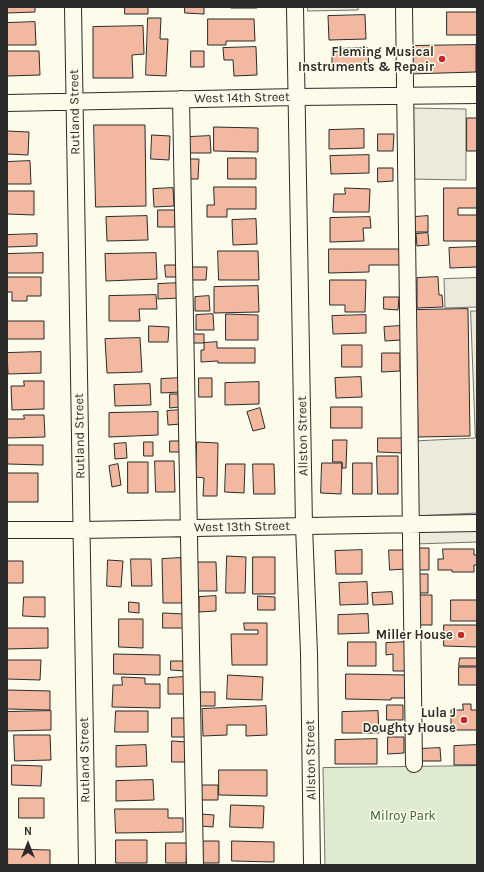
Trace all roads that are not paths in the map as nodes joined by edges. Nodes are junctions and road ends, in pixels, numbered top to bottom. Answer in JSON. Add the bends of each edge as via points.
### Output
{"nodes":[{"id":1,"x":73,"y":7,"type":"edge"},
{"id":2,"x":295,"y":7,"type":"edge"},
{"id":3,"x":404,"y":7,"type":"edge"},
{"id":4,"x":477,"y":95,"type":"edge"},
{"id":5,"x":405,"y":96,"type":"junction"},
{"id":6,"x":297,"y":97,"type":"junction"},
{"id":7,"x":181,"y":99,"type":"junction"},
{"id":8,"x":74,"y":102,"type":"junction"},
{"id":9,"x":7,"y":103,"type":"edge"},
{"id":10,"x":477,"y":523,"type":"edge"},
{"id":11,"x":411,"y":524,"type":"junction"},
{"id":12,"x":304,"y":526,"type":"junction"},
{"id":13,"x":189,"y":528,"type":"junction"},
{"id":14,"x":7,"y":530,"type":"edge"},
{"id":15,"x":82,"y":530,"type":"junction"},
{"id":16,"x":414,"y":764,"type":"dead end"},
{"id":17,"x":87,"y":865,"type":"edge"},
{"id":18,"x":195,"y":865,"type":"edge"},
{"id":19,"x":312,"y":865,"type":"edge"}],
"edges":[{"from":1,"to":8,"type":"street","name":"Rutland Street"},
{"from":2,"to":6,"type":"street","name":"Allston Street"},
{"from":3,"to":5,"type":"street"},
{"from":4,"to":5,"type":"street","name":"West 14th Street"},
{"from":5,"to":6,"type":"street","name":"West 14th Street"},
{"from":5,"to":11,"type":"street"},
{"from":6,"to":7,"type":"street","name":"West 14th Street"},
{"from":6,"to":12,"type":"street","name":"Allston Street"},
{"from":7,"to":8,"type":"street","name":"West 14th Street"},
{"from":7,"to":13,"type":"street"},
{"from":8,"to":9,"type":"street","name":"West 14th Street"},
{"from":8,"to":15,"type":"street","name":"Rutland Street"},
{"from":10,"to":11,"type":"street","name":"West 13th Street"},
{"from":11,"to":12,"type":"street","name":"West 13th Street"},
{"from":11,"to":16,"type":"street"},
{"from":12,"to":13,"type":"street","name":"West 13th Street"},
{"from":12,"to":19,"type":"street","name":"Allston Street","via":[[309,653]]},
{"from":13,"to":15,"type":"street","name":"West 13th Street"},
{"from":13,"to":18,"type":"street"},
{"from":14,"to":15,"type":"street","name":"West 13th Street"},
{"from":15,"to":17,"type":"street","name":"Rutland Street"}]}
